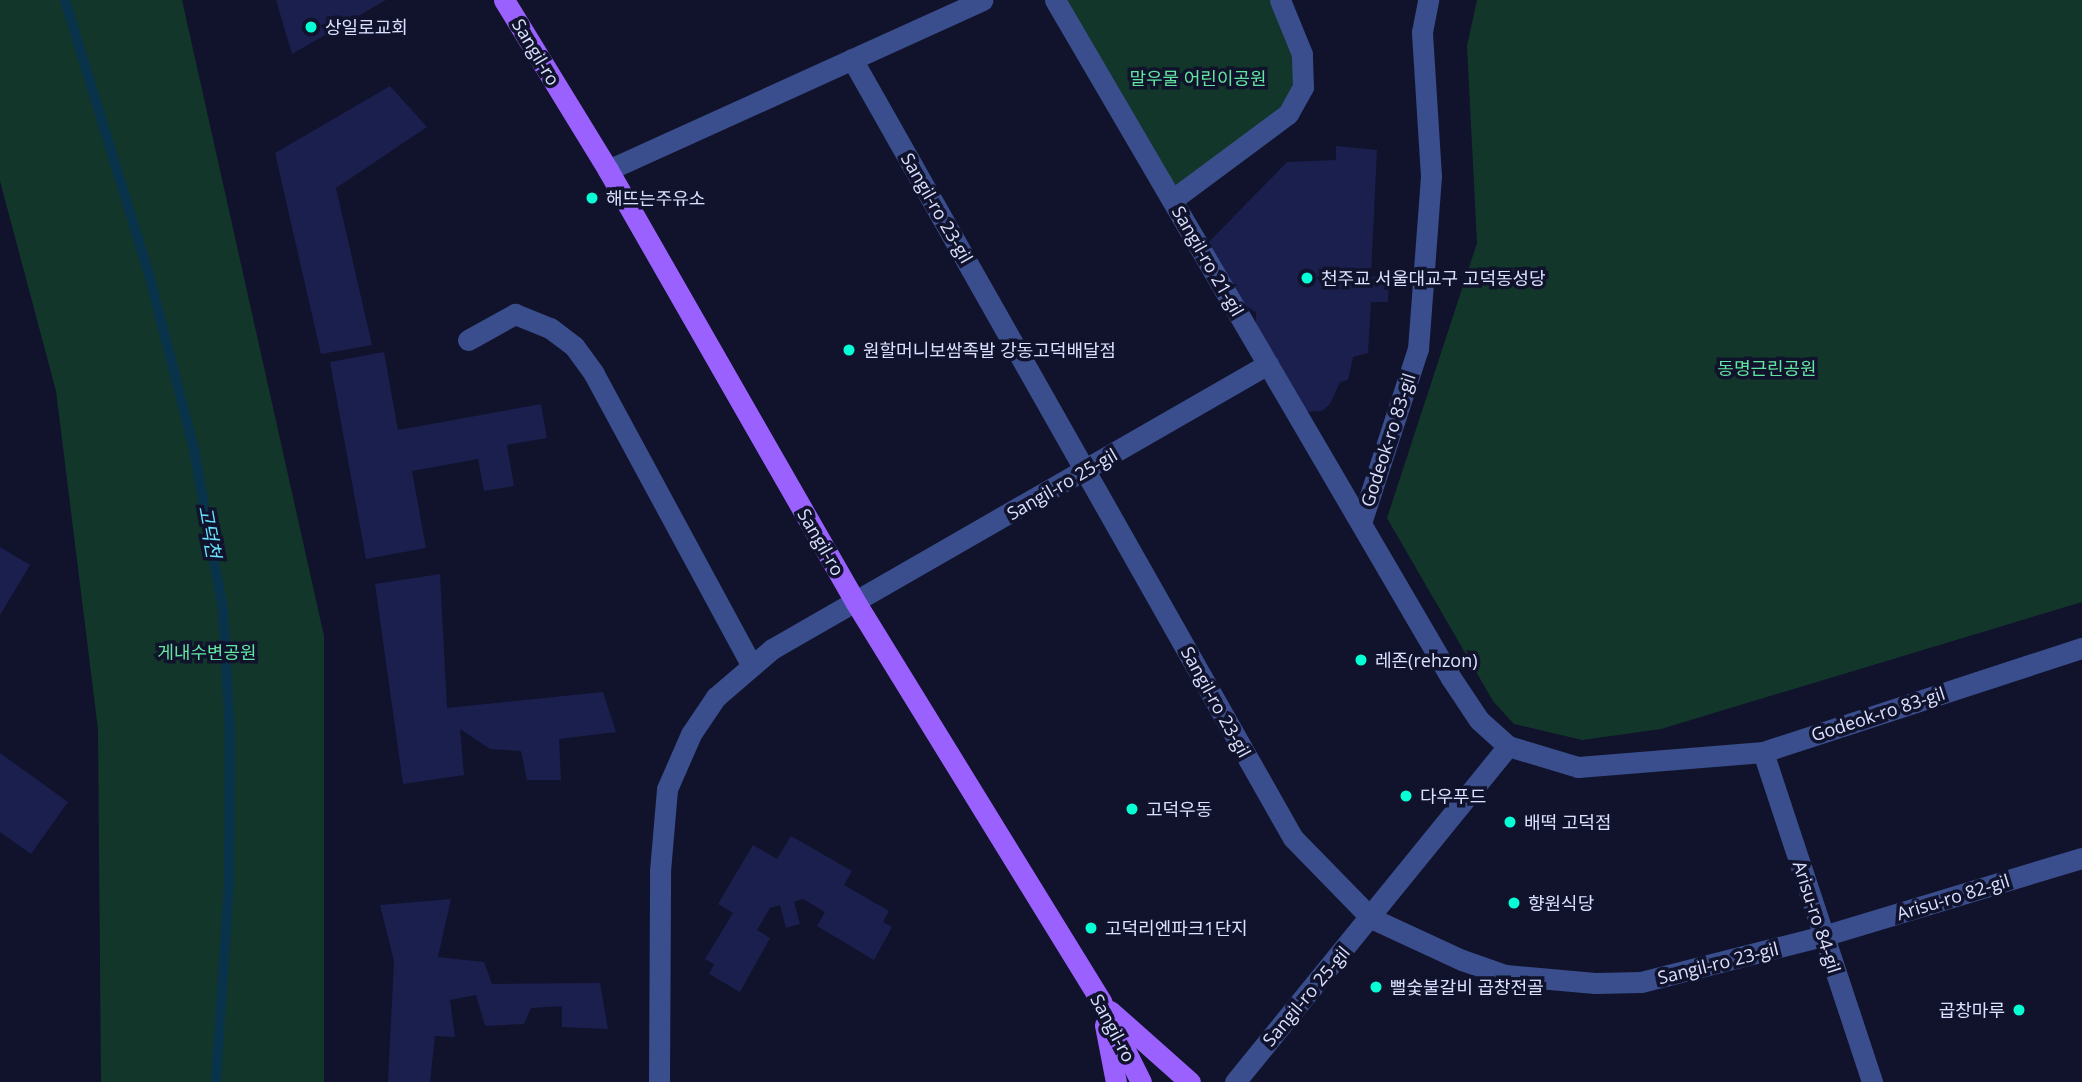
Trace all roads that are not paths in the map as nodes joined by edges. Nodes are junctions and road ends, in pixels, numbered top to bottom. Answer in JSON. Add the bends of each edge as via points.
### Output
{"nodes":[{"id":1,"x":982,"y":0,"type":"edge"},
{"id":2,"x":1055,"y":0,"type":"edge"},
{"id":3,"x":1280,"y":0,"type":"edge"},
{"id":4,"x":1428,"y":0,"type":"edge"},
{"id":5,"x":510,"y":2,"type":"edge"},
{"id":6,"x":852,"y":59,"type":"junction"},
{"id":7,"x":608,"y":170,"type":"junction"},
{"id":8,"x":1172,"y":200,"type":"junction"},
{"id":9,"x":468,"y":340,"type":"dead end"},
{"id":10,"x":1268,"y":364,"type":"junction"},
{"id":11,"x":1085,"y":470,"type":"junction"},
{"id":12,"x":1361,"y":523,"type":"junction"},
{"id":13,"x":856,"y":603,"type":"junction"},
{"id":14,"x":2082,"y":648,"type":"edge"},
{"id":15,"x":752,"y":666,"type":"junction"},
{"id":16,"x":1508,"y":746,"type":"junction"},
{"id":17,"x":1763,"y":752,"type":"junction"},
{"id":18,"x":2082,"y":859,"type":"edge"},
{"id":19,"x":1371,"y":918,"type":"junction"},
{"id":20,"x":1824,"y":936,"type":"junction"},
{"id":21,"x":1101,"y":1002,"type":"junction"},
{"id":22,"x":659,"y":1082,"type":"edge"},
{"id":23,"x":1115,"y":1082,"type":"edge"},
{"id":24,"x":1141,"y":1082,"type":"edge"},
{"id":25,"x":1190,"y":1082,"type":"edge"},
{"id":26,"x":1235,"y":1082,"type":"edge"},
{"id":27,"x":1872,"y":1082,"type":"edge"}],
"edges":[{"from":1,"to":6,"type":"street"},
{"from":2,"to":8,"type":"street","name":"Sangil-ro 21-gil"},
{"from":3,"to":8,"type":"street","via":[[1302,54],[1303,87],[1288,114]]},
{"from":4,"to":12,"type":"street","name":"Godeok-ro 83-gil","via":[[1422,32],[1430,176],[1418,349]]},
{"from":5,"to":7,"type":"main road","name":"Sangil-ro"},
{"from":6,"to":7,"type":"street"},
{"from":6,"to":11,"type":"street","name":"Sangil-ro 23-gil"},
{"from":7,"to":13,"type":"main road","name":"Sangil-ro"},
{"from":8,"to":10,"type":"street","name":"Sangil-ro 21-gil"},
{"from":9,"to":15,"type":"street","via":[[515,314],[550,328],[574,346],[594,374]]},
{"from":10,"to":11,"type":"street","name":"Sangil-ro 25-gil"},
{"from":10,"to":12,"type":"street","name":"Sangil-ro 21-gil"},
{"from":11,"to":13,"type":"street","name":"Sangil-ro 25-gil"},
{"from":11,"to":19,"type":"street","name":"Sangil-ro 23-gil","via":[[1293,838]]},
{"from":12,"to":16,"type":"street","name":"Godeok-ro 83-gil","via":[[1479,720]]},
{"from":13,"to":15,"type":"street","name":"Sangil-ro 25-gil","via":[[772,649]]},
{"from":13,"to":21,"type":"main road","name":"Sangil-ro"},
{"from":14,"to":17,"type":"street","name":"Godeok-ro 83-gil"},
{"from":15,"to":22,"type":"street","name":"Sangil-ro 25-gil","via":[[716,697],[691,734],[667,789],[660,872]]},
{"from":16,"to":17,"type":"street","name":"Godeok-ro 83-gil","via":[[1578,767]]},
{"from":16,"to":19,"type":"street","name":"Sangil-ro 25-gil"},
{"from":17,"to":20,"type":"street","name":"Arisu-ro 84-gil"},
{"from":18,"to":20,"type":"street","name":"Arisu-ro 82-gil"},
{"from":19,"to":20,"type":"street","name":"Sangil-ro 23-gil","via":[[1505,975],[1595,983],[1642,982]]},
{"from":19,"to":26,"type":"street","name":"Sangil-ro 25-gil"},
{"from":20,"to":27,"type":"street","name":"Arisu-ro 84-gil"},
{"from":21,"to":23,"type":"main road"},
{"from":21,"to":24,"type":"main road","name":"Sangil-ro"},
{"from":21,"to":25,"type":"main road"}]}
